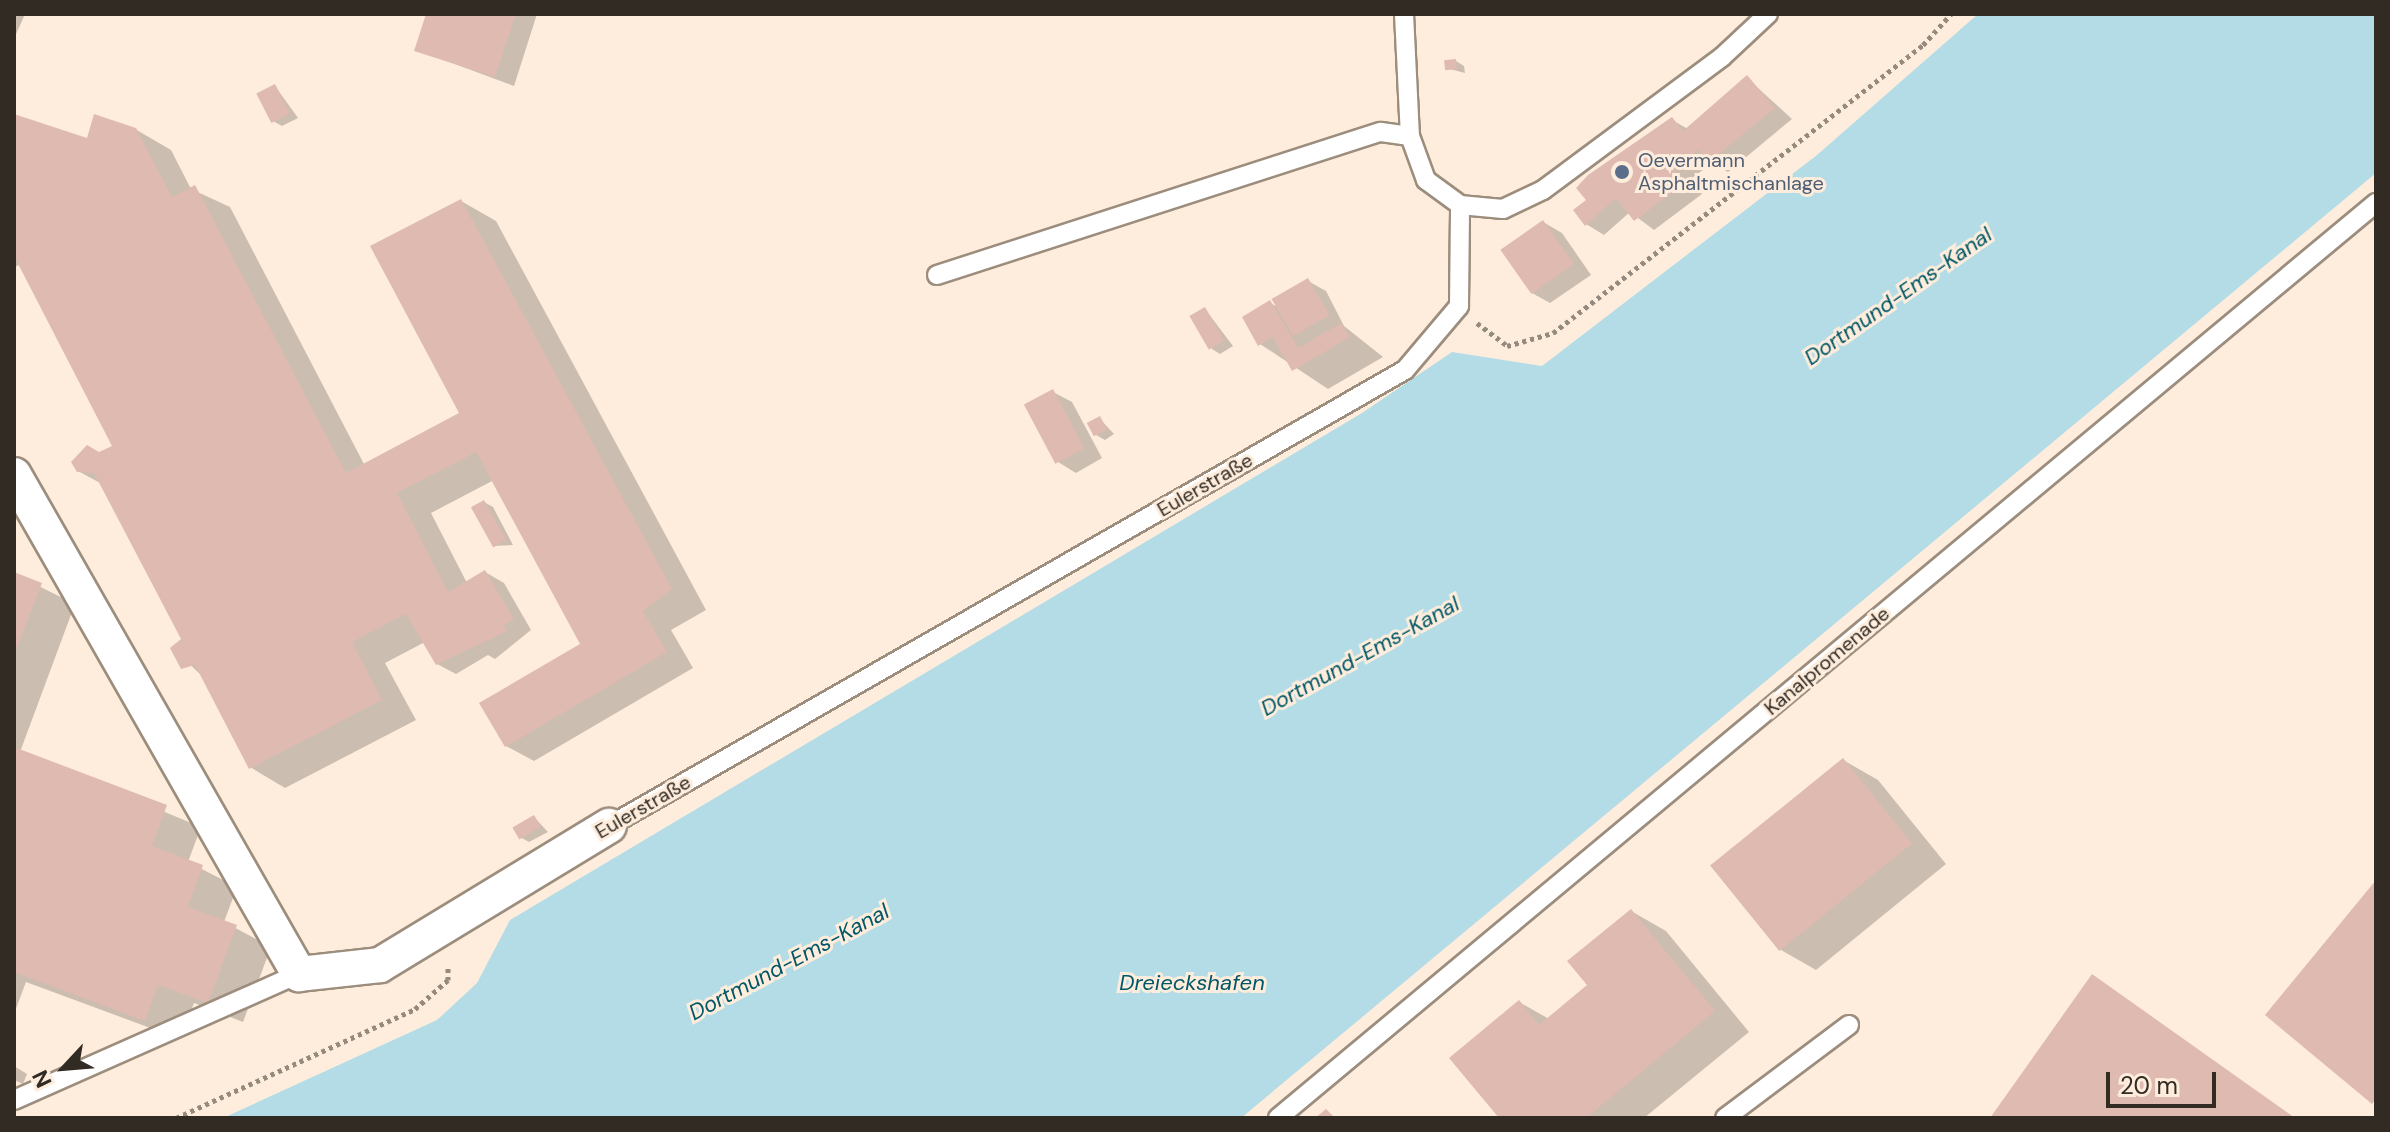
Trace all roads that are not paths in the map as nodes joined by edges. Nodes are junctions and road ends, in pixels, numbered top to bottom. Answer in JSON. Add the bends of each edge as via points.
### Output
{"nodes":[{"id":1,"x":1404,"y":14,"type":"edge"},
{"id":2,"x":1768,"y":14,"type":"edge"},
{"id":3,"x":1410,"y":136,"type":"junction"},
{"id":4,"x":2376,"y":203,"type":"edge"},
{"id":5,"x":1460,"y":205,"type":"junction"},
{"id":6,"x":937,"y":275,"type":"dead end"},
{"id":7,"x":14,"y":475,"type":"edge"},
{"id":8,"x":609,"y":826,"type":"joint"},
{"id":9,"x":299,"y":974,"type":"junction"},
{"id":10,"x":1849,"y":1025,"type":"dead end"},
{"id":11,"x":14,"y":1100,"type":"edge"},
{"id":12,"x":1278,"y":1118,"type":"edge"},
{"id":13,"x":1725,"y":1118,"type":"edge"}],
"edges":[{"from":1,"to":3,"type":"lane"},
{"from":2,"to":5,"type":"lane","via":[[1722,57],[1543,190],[1503,209]]},
{"from":3,"to":5,"type":"lane","via":[[1426,180]]},
{"from":3,"to":6,"type":"lane","via":[[1381,132]]},
{"from":4,"to":12,"type":"lane","name":"Kanalpromenade"},
{"from":5,"to":8,"type":"lane","name":"Eulerstraße","via":[[1459,306],[1405,370]]},
{"from":7,"to":9,"type":"street"},
{"from":8,"to":9,"type":"street","name":"Eulerstraße","via":[[380,965]]},
{"from":9,"to":11,"type":"lane"},
{"from":10,"to":13,"type":"lane"}]}
